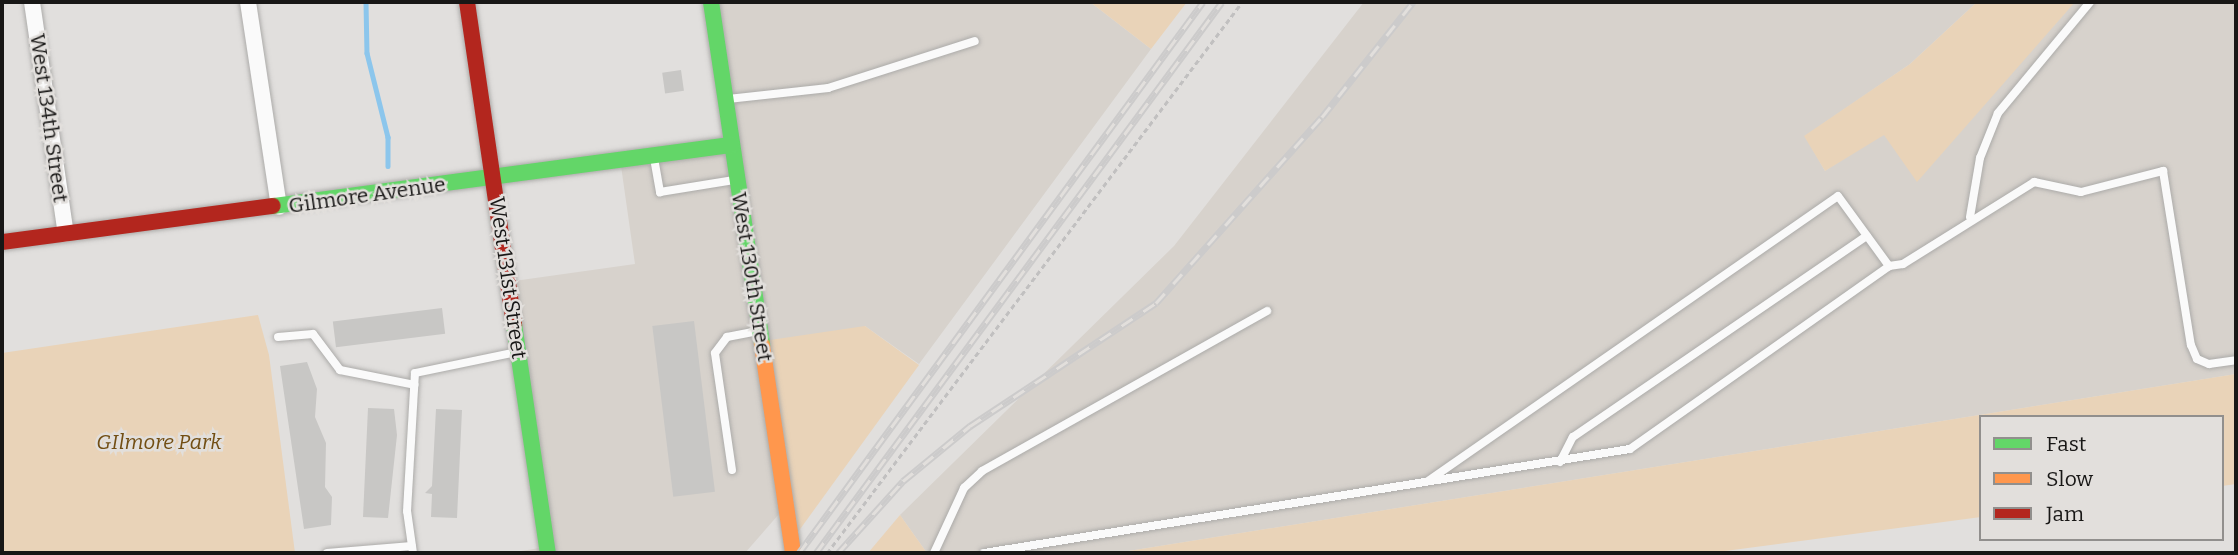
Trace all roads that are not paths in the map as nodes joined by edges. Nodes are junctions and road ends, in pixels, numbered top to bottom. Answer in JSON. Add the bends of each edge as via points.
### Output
{"nodes":[{"id":1,"x":32,"y":2,"type":"edge"},
{"id":2,"x":248,"y":2,"type":"edge"},
{"id":3,"x":467,"y":2,"type":"edge"},
{"id":4,"x":710,"y":2,"type":"edge"},
{"id":5,"x":2090,"y":2,"type":"edge"},
{"id":6,"x":975,"y":41,"type":"dead end"},
{"id":7,"x":725,"y":99,"type":"junction"},
{"id":8,"x":732,"y":145,"type":"junction"},
{"id":9,"x":653,"y":155,"type":"junction"},
{"id":10,"x":493,"y":177,"type":"junction"},
{"id":11,"x":737,"y":180,"type":"junction"},
{"id":12,"x":279,"y":207,"type":"junction"},
{"id":13,"x":1970,"y":217,"type":"junction"},
{"id":14,"x":66,"y":234,"type":"junction"},
{"id":15,"x":1867,"y":236,"type":"junction"},
{"id":16,"x":2,"y":242,"type":"edge"},
{"id":17,"x":1889,"y":266,"type":"junction"},
{"id":18,"x":1267,"y":311,"type":"dead end"},
{"id":19,"x":760,"y":331,"type":"junction"},
{"id":20,"x":278,"y":337,"type":"dead end"},
{"id":21,"x":519,"y":352,"type":"junction"},
{"id":22,"x":2236,"y":360,"type":"edge"},
{"id":23,"x":415,"y":384,"type":"junction"},
{"id":24,"x":1560,"y":462,"type":"junction"},
{"id":25,"x":732,"y":470,"type":"dead end"},
{"id":26,"x":1426,"y":483,"type":"junction"},
{"id":27,"x":412,"y":550,"type":"edge"},
{"id":28,"x":327,"y":553,"type":"edge"},
{"id":29,"x":548,"y":553,"type":"edge"},
{"id":30,"x":793,"y":553,"type":"edge"},
{"id":31,"x":934,"y":553,"type":"edge"},
{"id":32,"x":984,"y":553,"type":"edge"}],
"edges":[{"from":1,"to":14,"type":"street","name":"West 134th Street"},
{"from":2,"to":12,"type":"street"},
{"from":3,"to":10,"type":"street","name":"West 131st Street"},
{"from":4,"to":7,"type":"street","name":"West 130th Street"},
{"from":5,"to":13,"type":"lane","via":[[1998,113],[1980,158]]},
{"from":6,"to":7,"type":"lane","via":[[828,88]]},
{"from":7,"to":8,"type":"street","name":"West 130th Street"},
{"from":8,"to":9,"type":"street","name":"Gilmore Avenue"},
{"from":8,"to":11,"type":"street","name":"West 130th Street"},
{"from":9,"to":10,"type":"street","name":"Gilmore Avenue"},
{"from":9,"to":11,"type":"lane","via":[[660,192]]},
{"from":10,"to":12,"type":"street","name":"Gilmore Avenue"},
{"from":10,"to":21,"type":"street","name":"West 131st Street"},
{"from":11,"to":19,"type":"street","name":"West 130th Street"},
{"from":12,"to":14,"type":"street","name":"Gilmore Avenue"},
{"from":13,"to":17,"type":"lane","via":[[1903,264]]},
{"from":13,"to":22,"type":"lane","via":[[2034,182],[2081,192],[2163,171],[2191,345],[2197,359],[2209,364]]},
{"from":14,"to":16,"type":"street","name":"Gilmore Avenue"},
{"from":15,"to":17,"type":"lane"},
{"from":15,"to":24,"type":"lane","via":[[1573,437]]},
{"from":15,"to":26,"type":"lane","via":[[1838,196]]},
{"from":17,"to":24,"type":"lane","via":[[1630,449]]},
{"from":18,"to":31,"type":"lane","via":[[982,471],[950,512]]},
{"from":19,"to":25,"type":"lane","via":[[727,337],[715,353]]},
{"from":19,"to":30,"type":"street","name":"West 130th Street"},
{"from":20,"to":23,"type":"lane","via":[[313,334],[340,370]]},
{"from":21,"to":23,"type":"lane","via":[[415,373]]},
{"from":21,"to":29,"type":"street","name":"West 131st Street"},
{"from":23,"to":27,"type":"lane","via":[[407,511]]},
{"from":24,"to":26,"type":"lane"},
{"from":26,"to":32,"type":"lane"},
{"from":27,"to":28,"type":"lane"}]}
